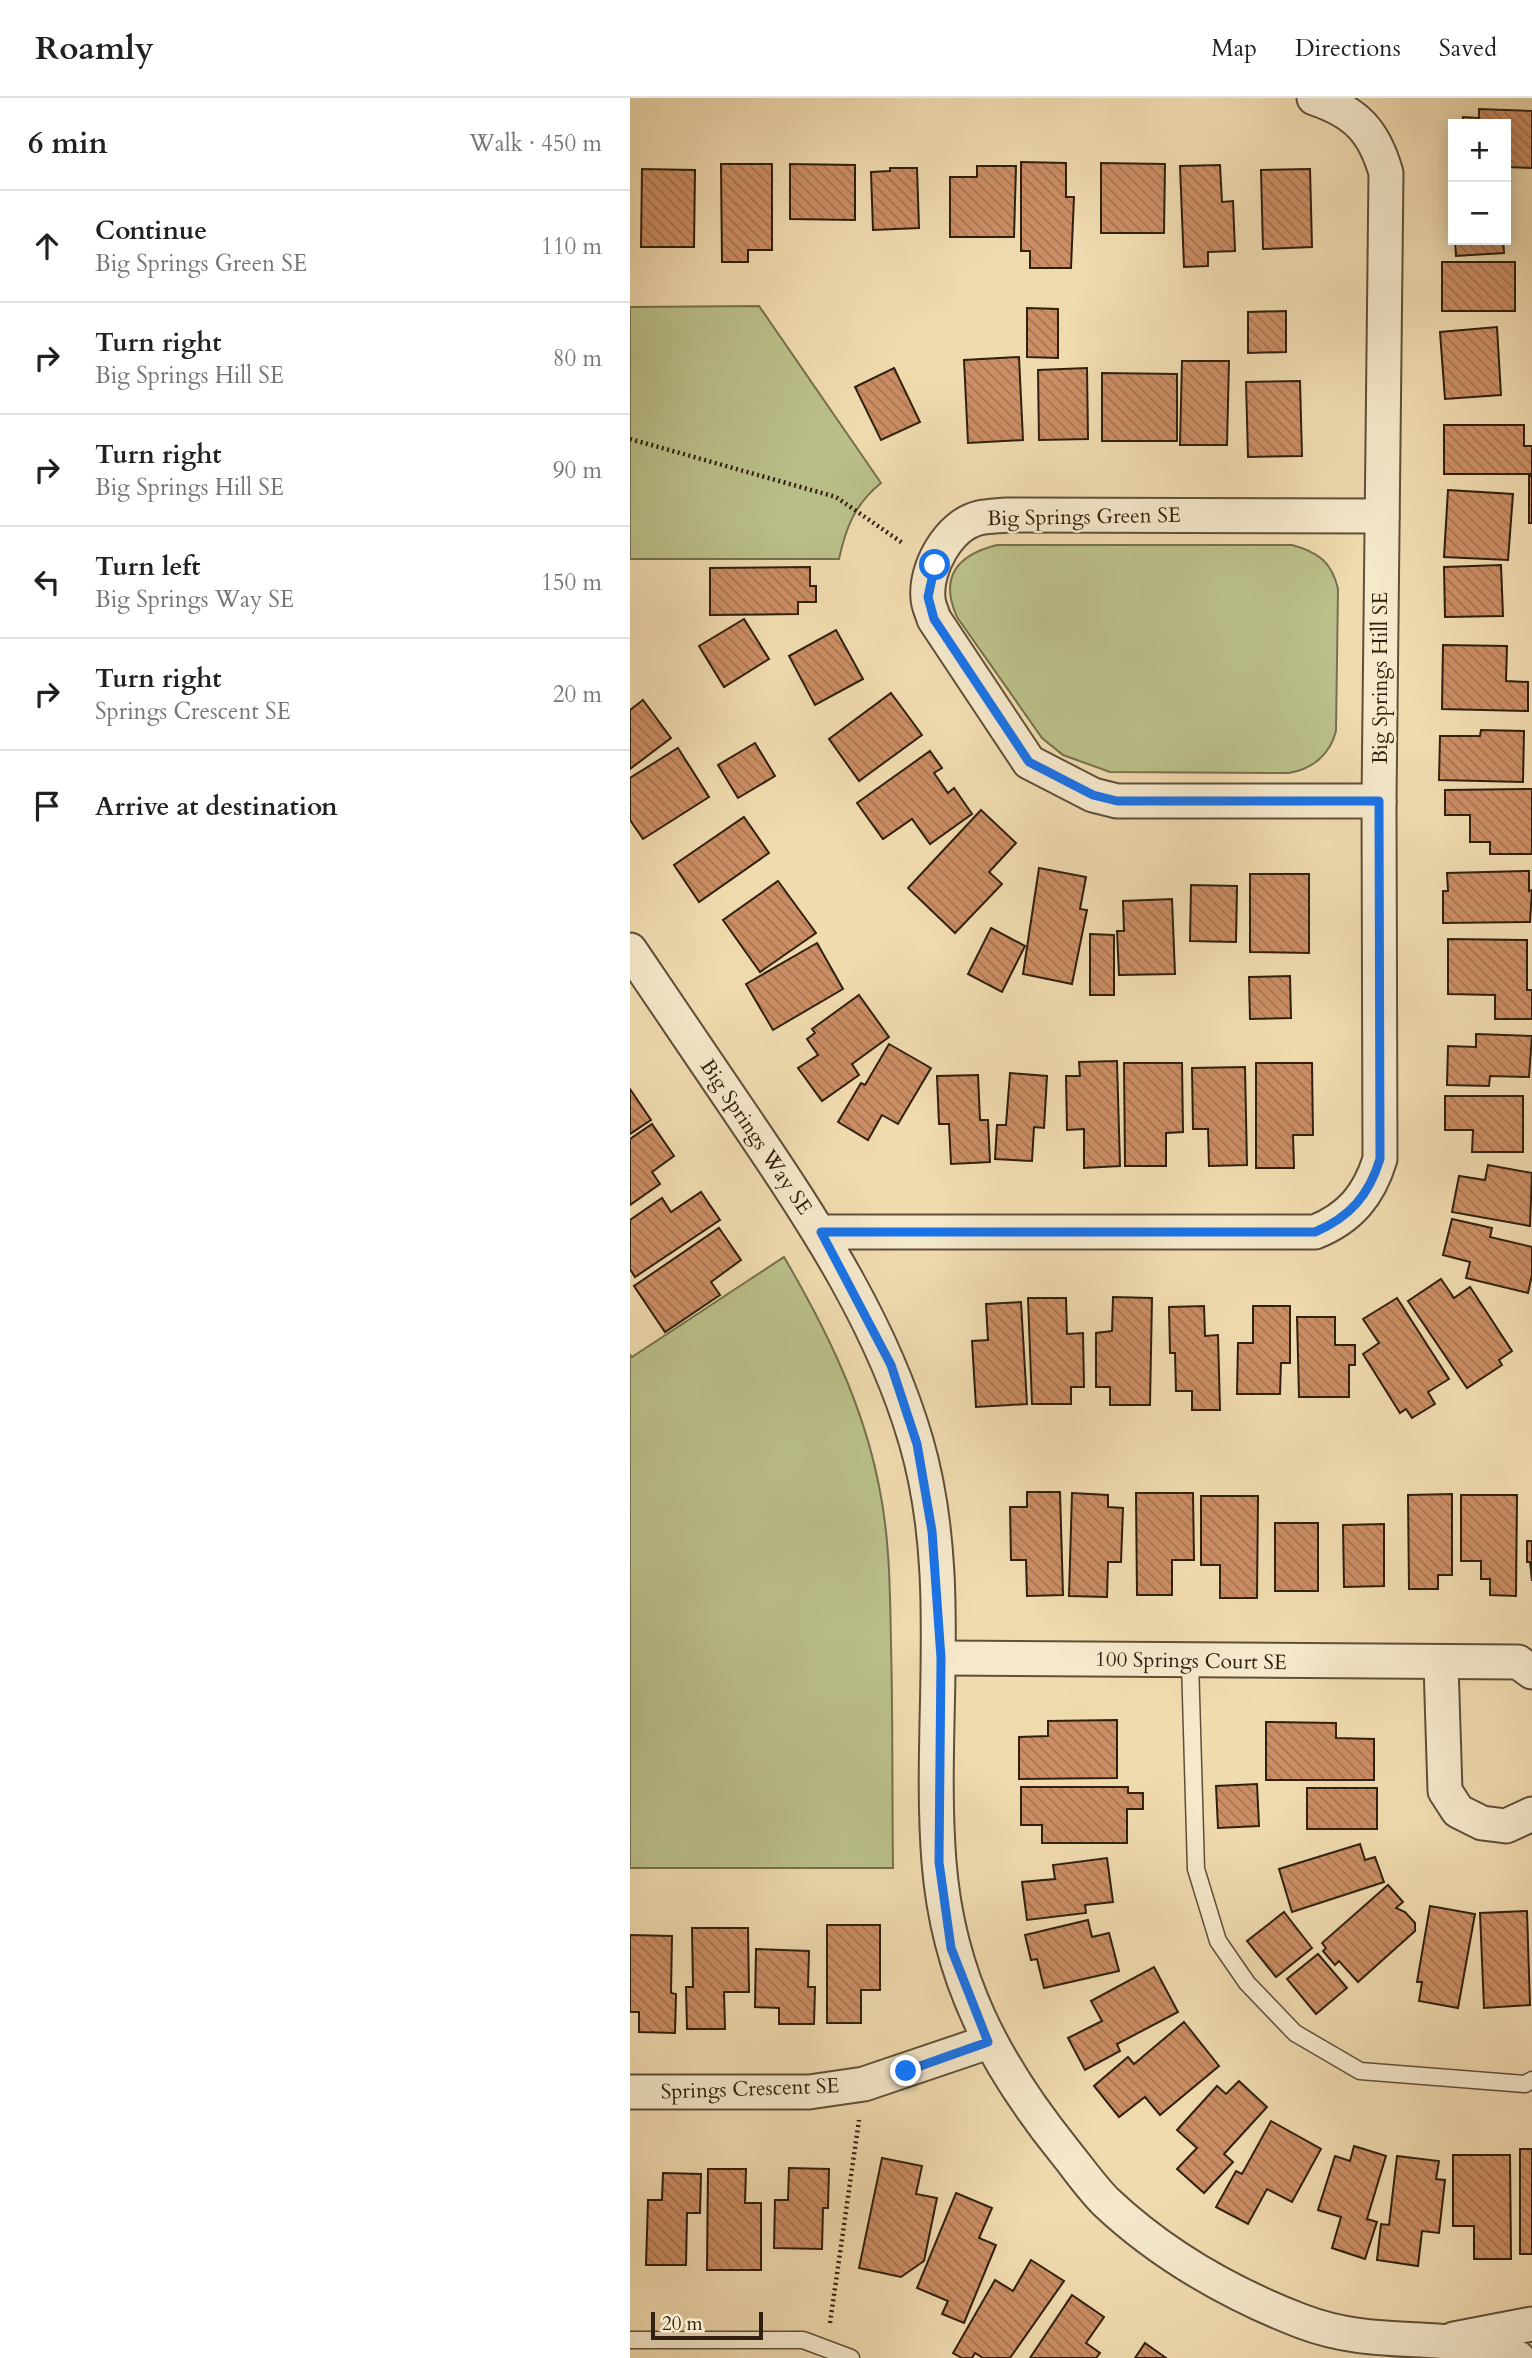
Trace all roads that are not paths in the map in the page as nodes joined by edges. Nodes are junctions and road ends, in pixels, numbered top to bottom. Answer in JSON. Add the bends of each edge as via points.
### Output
{"nodes":[{"id":1,"x":1314,"y":98,"type":"edge"},
{"id":2,"x":1382,"y":516,"type":"junction"},
{"id":3,"x":1379,"y":801,"type":"junction"},
{"id":4,"x":630,"y":950,"type":"edge"},
{"id":5,"x":821,"y":1232,"type":"junction"},
{"id":6,"x":941,"y":1658,"type":"junction"},
{"id":7,"x":1190,"y":1661,"type":"junction"},
{"id":8,"x":1441,"y":1664,"type":"junction"},
{"id":9,"x":1532,"y":1672,"type":"edge"},
{"id":10,"x":1532,"y":1816,"type":"edge"},
{"id":11,"x":988,"y":2042,"type":"junction"},
{"id":12,"x":1532,"y":2080,"type":"edge"},
{"id":13,"x":630,"y":2092,"type":"edge"},
{"id":14,"x":1532,"y":2324,"type":"edge"},
{"id":15,"x":630,"y":2340,"type":"edge"},
{"id":16,"x":1441,"y":2342,"type":"junction"},
{"id":17,"x":1376,"y":2349,"type":"edge"},
{"id":18,"x":851,"y":2358,"type":"edge"},
{"id":19,"x":1518,"y":2358,"type":"edge"}],
"edges":[{"from":1,"to":2,"type":"street","name":"Big Springs Hill SE","via":[[1334,104],[1359,121],[1378,144],[1386,173]]},
{"from":2,"to":3,"type":"street","name":"Big Springs Hill SE"},
{"from":2,"to":3,"type":"street","name":"Big Springs Green SE","via":[[1007,514],[977,518],[956,530],[935,565],[928,597],[934,619],[1029,762],[1068,785],[1117,801]]},
{"from":3,"to":5,"type":"street","name":"Big Springs Hill SE","via":[[1380,1159],[1372,1184],[1336,1223],[1315,1232]]},
{"from":4,"to":5,"type":"street","name":"Big Springs Way SE"},
{"from":5,"to":6,"type":"street","name":"Big Springs Way SE","via":[[891,1365],[917,1444],[932,1531]]},
{"from":6,"to":7,"type":"street","name":"100 Springs Court SE"},
{"from":6,"to":11,"type":"street","name":"Big Springs Way SE","via":[[939,1862],[951,1948]]},
{"from":7,"to":8,"type":"street","name":"100 Springs Court SE"},
{"from":7,"to":12,"type":"lane","via":[[1196,1869],[1219,1941],[1247,1983],[1295,2033],[1360,2071],[1487,2083],[1525,2084]]},
{"from":8,"to":9,"type":"street","name":"100 Springs Court SE","via":[[1518,1662]]},
{"from":8,"to":10,"type":"street","via":[[1445,1791],[1458,1811],[1482,1823],[1506,1826]]},
{"from":11,"to":13,"type":"street","name":"Springs Crescent SE","via":[[864,2084],[808,2092]]},
{"from":11,"to":17,"type":"street","name":"Big Springs Way SE","via":[[1036,2116],[1104,2200],[1170,2253],[1232,2290]]},
{"from":14,"to":16,"type":"street","name":"Big Springs Way SE"},
{"from":15,"to":18,"type":"lane","via":[[803,2340]]},
{"from":16,"to":17,"type":"street","name":"Big Springs Way SE"},
{"from":16,"to":19,"type":"street","name":"Big Springs Way SE"}]}
